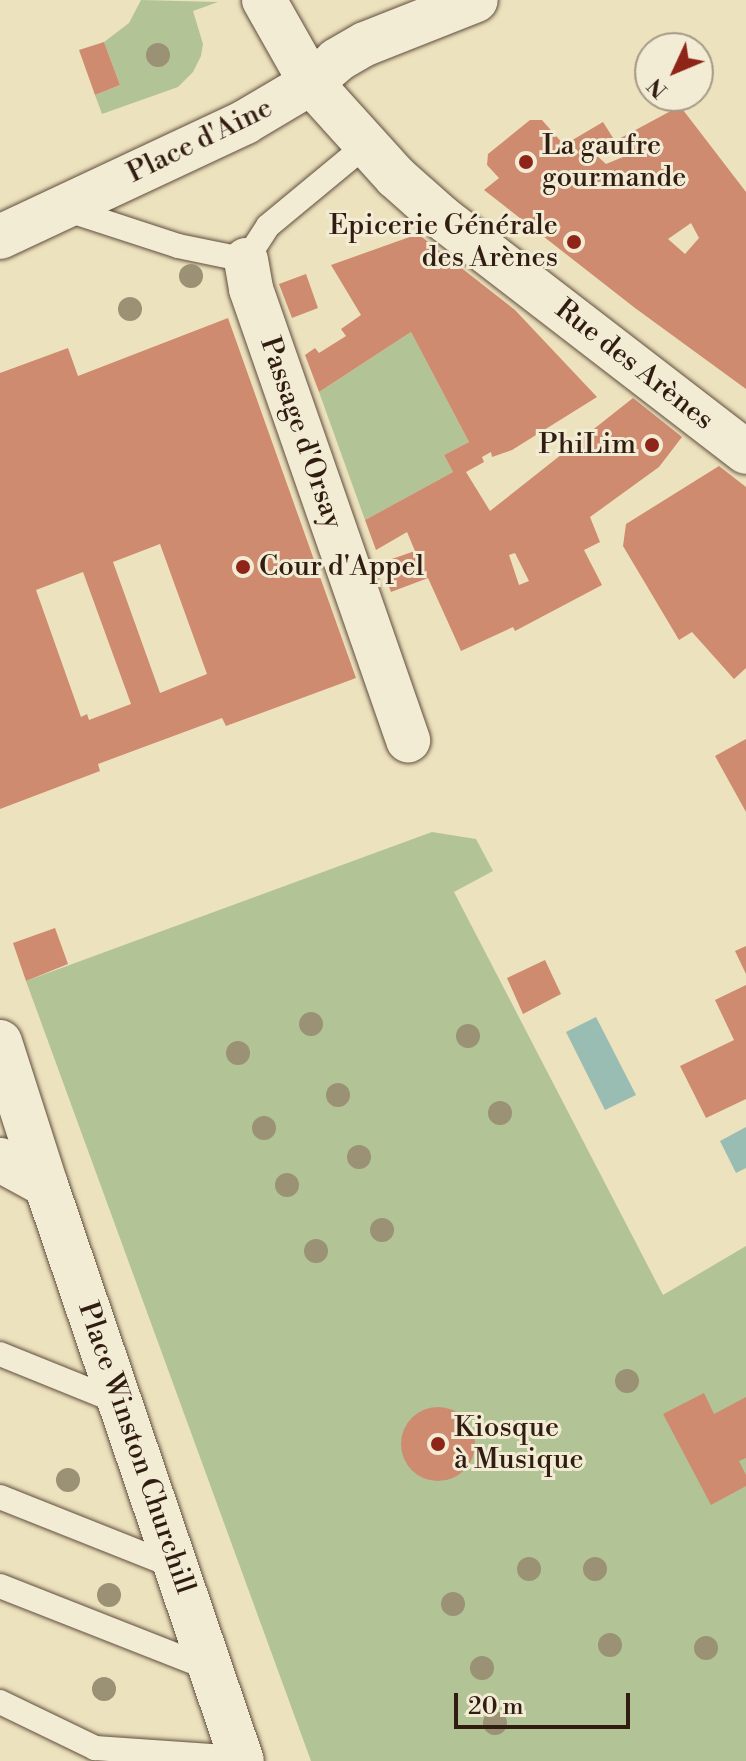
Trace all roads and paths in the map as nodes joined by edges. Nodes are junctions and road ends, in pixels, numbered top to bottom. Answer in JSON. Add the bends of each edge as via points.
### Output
{"nodes":[{"id":1,"x":264,"y":0,"type":"edge"},
{"id":2,"x":476,"y":0,"type":"edge"},
{"id":3,"x":311,"y":83,"type":"junction"},
{"id":4,"x":367,"y":144,"type":"junction"},
{"id":5,"x":62,"y":208,"type":"junction"},
{"id":6,"x":0,"y":237,"type":"edge"},
{"id":7,"x":246,"y":260,"type":"junction"},
{"id":8,"x":746,"y":452,"type":"edge"},
{"id":9,"x":408,"y":740,"type":"dead end"},
{"id":10,"x":0,"y":1042,"type":"edge"},
{"id":11,"x":0,"y":1160,"type":"edge"},
{"id":12,"x":46,"y":1185,"type":"junction"},
{"id":13,"x":0,"y":1354,"type":"edge"},
{"id":14,"x":121,"y":1403,"type":"junction"},
{"id":15,"x":0,"y":1497,"type":"edge"},
{"id":16,"x":176,"y":1567,"type":"junction"},
{"id":17,"x":0,"y":1586,"type":"edge"},
{"id":18,"x":211,"y":1669,"type":"junction"},
{"id":19,"x":0,"y":1702,"type":"edge"},
{"id":20,"x":241,"y":1759,"type":"edge"}],
"edges":[{"from":1,"to":3,"type":"main road"},
{"from":2,"to":3,"type":"main road","name":"Place d'Aine","via":[[365,44]]},
{"from":3,"to":4,"type":"main road","name":"Rue des Arènes"},
{"from":3,"to":5,"type":"main road","name":"Place d'Aine","via":[[245,122]]},
{"from":4,"to":7,"type":"lane","via":[[268,226]]},
{"from":4,"to":8,"type":"main road","name":"Rue des Arènes","via":[[441,217]]},
{"from":5,"to":6,"type":"main road","name":"Place d'Aine"},
{"from":5,"to":7,"type":"lane","via":[[178,246]]},
{"from":7,"to":9,"type":"main road","name":"Passage d'Orsay","via":[[251,289]]},
{"from":10,"to":12,"type":"main road","name":"Place Winston Churchill"},
{"from":11,"to":12,"type":"main road"},
{"from":12,"to":14,"type":"main road","name":"Place Winston Churchill"},
{"from":13,"to":14,"type":"lane"},
{"from":14,"to":16,"type":"main road","name":"Place Winston Churchill"},
{"from":15,"to":16,"type":"lane"},
{"from":16,"to":18,"type":"main road","name":"Place Winston Churchill"},
{"from":17,"to":18,"type":"lane"},
{"from":18,"to":20,"type":"main road","name":"Place Winston Churchill"},
{"from":19,"to":20,"type":"lane","via":[[95,1748]]}]}
